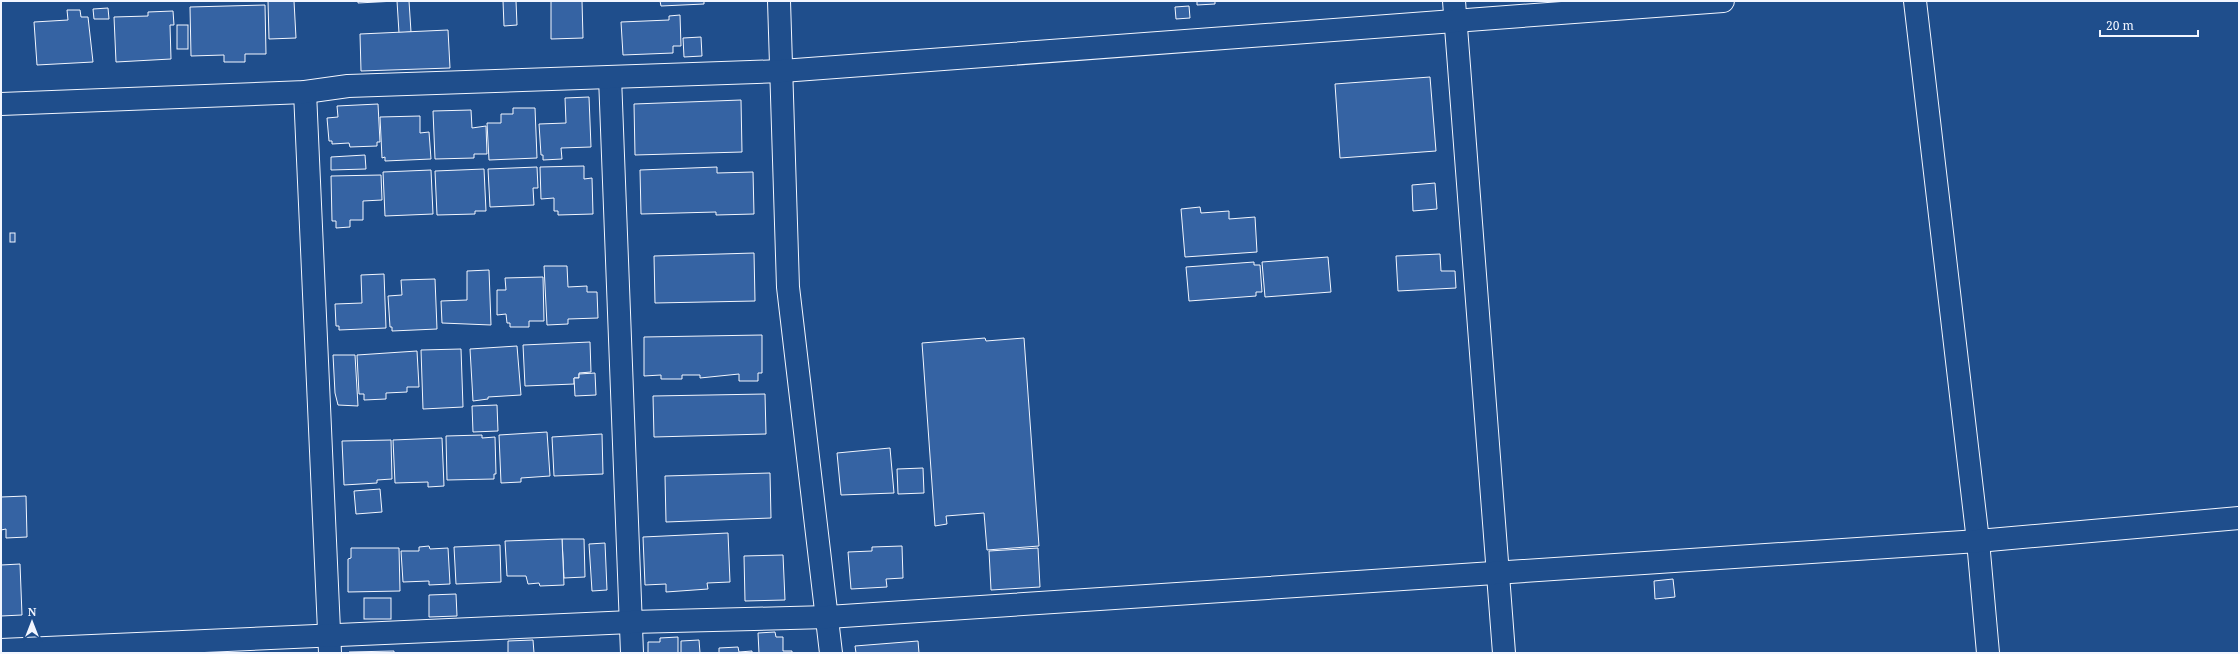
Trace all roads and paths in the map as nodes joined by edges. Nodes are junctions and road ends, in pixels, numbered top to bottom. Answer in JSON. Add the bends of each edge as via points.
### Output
{"nodes":[{"id":1,"x":779,"y":1,"type":"edge"},
{"id":2,"x":1723,"y":1,"type":"edge"},
{"id":3,"x":1915,"y":1,"type":"edge"},
{"id":4,"x":1454,"y":11,"type":"edge"},
{"id":5,"x":782,"y":71,"type":"junction"},
{"id":6,"x":610,"y":77,"type":"junction"},
{"id":7,"x":305,"y":92,"type":"junction"},
{"id":8,"x":1,"y":104,"type":"edge"},
{"id":9,"x":2239,"y":518,"type":"edge"},
{"id":10,"x":1978,"y":541,"type":"junction"},
{"id":11,"x":1498,"y":571,"type":"junction"},
{"id":12,"x":828,"y":617,"type":"junction"},
{"id":13,"x":631,"y":622,"type":"junction"},
{"id":14,"x":330,"y":645,"type":"edge"},
{"id":15,"x":1,"y":650,"type":"edge"},
{"id":16,"x":632,"y":653,"type":"edge"},
{"id":17,"x":831,"y":653,"type":"edge"},
{"id":18,"x":1504,"y":653,"type":"edge"},
{"id":19,"x":1988,"y":653,"type":"edge"}],
"edges":[{"from":1,"to":5,"type":"street"},
{"from":2,"to":4,"type":"street"},
{"from":3,"to":10,"type":"street"},
{"from":4,"to":5,"type":"street"},
{"from":4,"to":11,"type":"street"},
{"from":5,"to":6,"type":"street"},
{"from":5,"to":12,"type":"street","via":[[788,287]]},
{"from":6,"to":7,"type":"street","via":[[348,86]]},
{"from":6,"to":13,"type":"street"},
{"from":7,"to":8,"type":"street"},
{"from":7,"to":14,"type":"street"},
{"from":9,"to":10,"type":"street"},
{"from":10,"to":11,"type":"street"},
{"from":10,"to":19,"type":"street"},
{"from":11,"to":12,"type":"street"},
{"from":11,"to":18,"type":"street"},
{"from":12,"to":13,"type":"street"},
{"from":12,"to":17,"type":"street"},
{"from":13,"to":14,"type":"street"},
{"from":13,"to":16,"type":"street"},
{"from":14,"to":15,"type":"street"}]}
